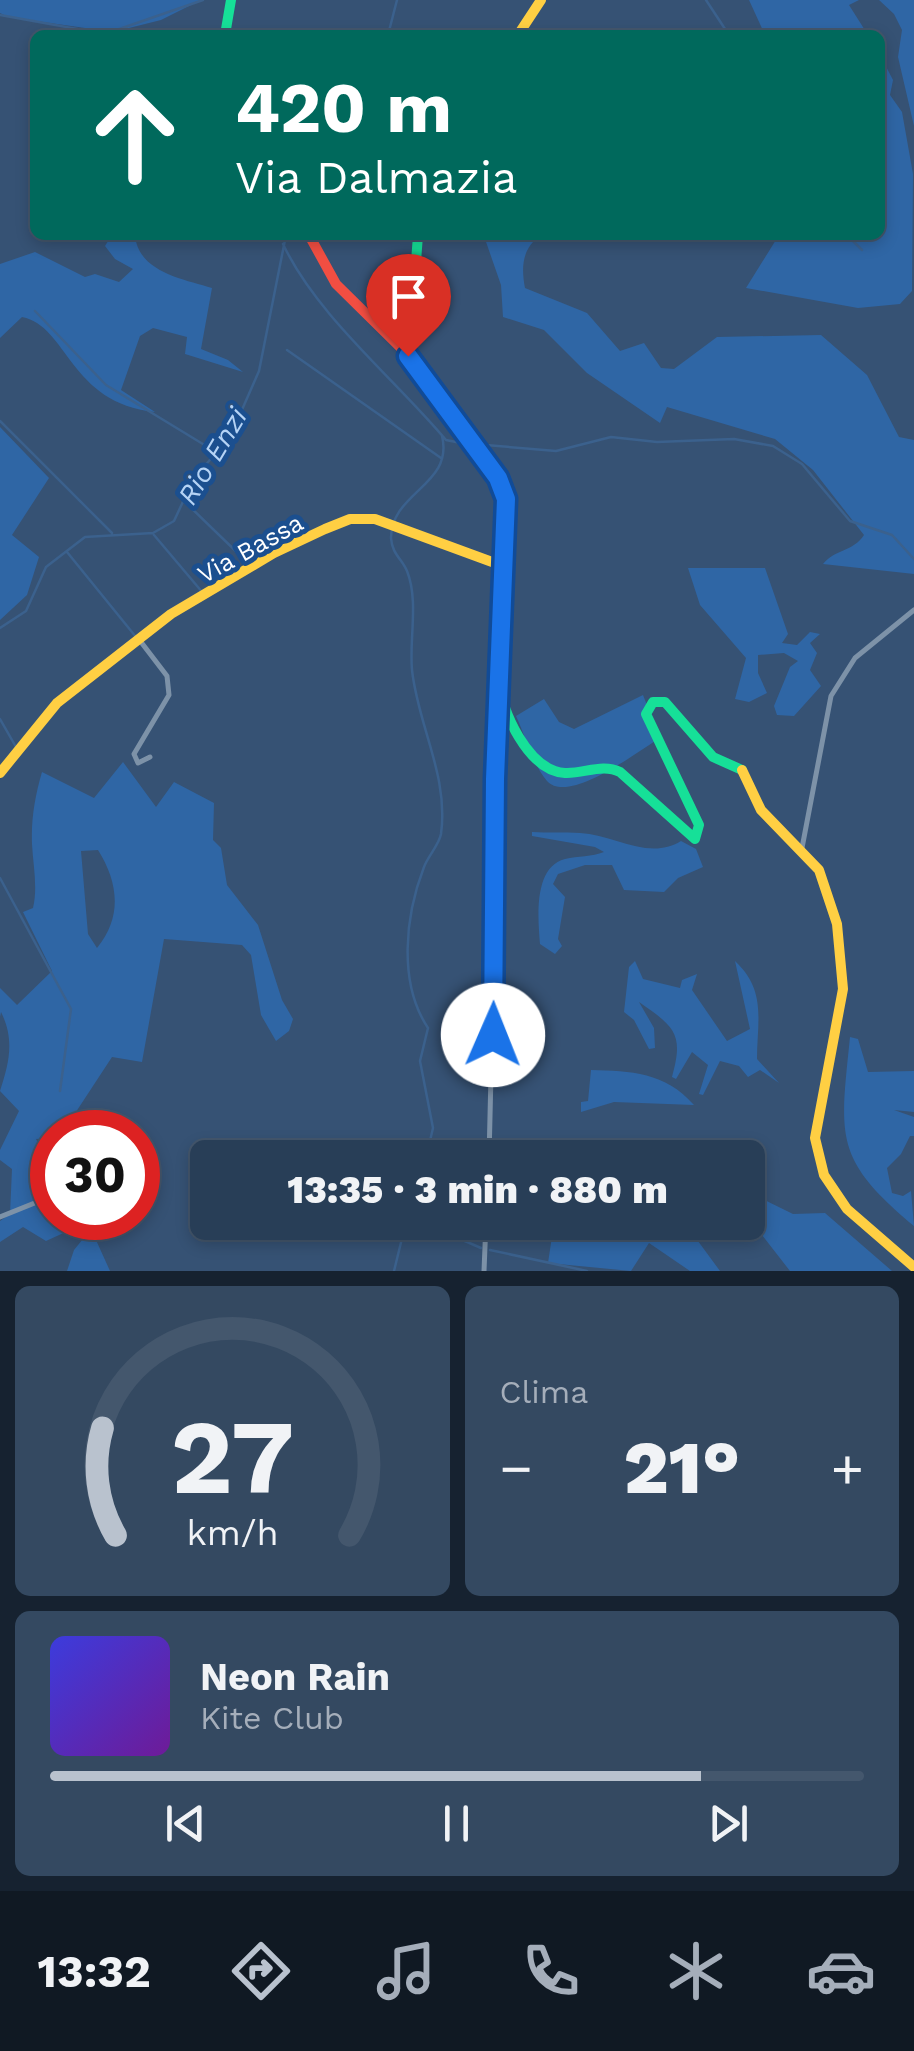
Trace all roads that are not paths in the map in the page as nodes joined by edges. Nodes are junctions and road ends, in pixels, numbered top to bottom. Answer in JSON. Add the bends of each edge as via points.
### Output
{"nodes":[{"id":1,"x":230,"y":0,"type":"edge"},
{"id":2,"x":541,"y":0,"type":"edge"},
{"id":3,"x":227,"y":30,"type":"edge"},
{"id":4,"x":521,"y":30,"type":"edge"},
{"id":5,"x":312,"y":240,"type":"edge"},
{"id":6,"x":418,"y":240,"type":"edge"},
{"id":7,"x":408,"y":356,"type":"junction"},
{"id":8,"x":503,"y":566,"type":"junction"},
{"id":9,"x":914,"y":610,"type":"edge"},
{"id":10,"x":140,"y":642,"type":"junction"},
{"id":11,"x":500,"y":697,"type":"junction"},
{"id":12,"x":150,"y":757,"type":"dead end"},
{"id":13,"x":0,"y":773,"type":"edge"},
{"id":14,"x":802,"y":848,"type":"junction"},
{"id":15,"x":489,"y":1140,"type":"edge"},
{"id":16,"x":30,"y":1205,"type":"edge"},
{"id":17,"x":0,"y":1217,"type":"edge"},
{"id":18,"x":485,"y":1240,"type":"edge"},
{"id":19,"x":914,"y":1267,"type":"edge"},
{"id":20,"x":484,"y":1271,"type":"edge"}],
"edges":[{"from":1,"to":3,"type":"main road"},
{"from":2,"to":4,"type":"main road"},
{"from":5,"to":7,"type":"main road","via":[[346,297]]},
{"from":6,"to":7,"type":"main road"},
{"from":7,"to":8,"type":"main road","via":[[505,494]]},
{"from":8,"to":10,"type":"main road","name":"Via Bassa","via":[[392,525],[350,519],[274,552],[179,608]]},
{"from":8,"to":11,"type":"main road"},
{"from":9,"to":14,"type":"street","via":[[870,643],[838,683],[825,714]]},
{"from":10,"to":12,"type":"street","via":[[170,686],[134,754],[138,763]]},
{"from":10,"to":13,"type":"main road","name":"Via Bassa","via":[[56,704]]},
{"from":11,"to":14,"type":"main road","via":[[522,740],[550,770],[610,767],[695,839],[700,825],[646,714],[653,702],[665,702],[713,757],[747,772],[761,810]]},
{"from":11,"to":15,"type":"street"},
{"from":14,"to":19,"type":"main road","via":[[827,889],[844,975],[816,1120],[824,1174],[848,1209]]},
{"from":16,"to":17,"type":"street"},
{"from":18,"to":20,"type":"street"}]}
